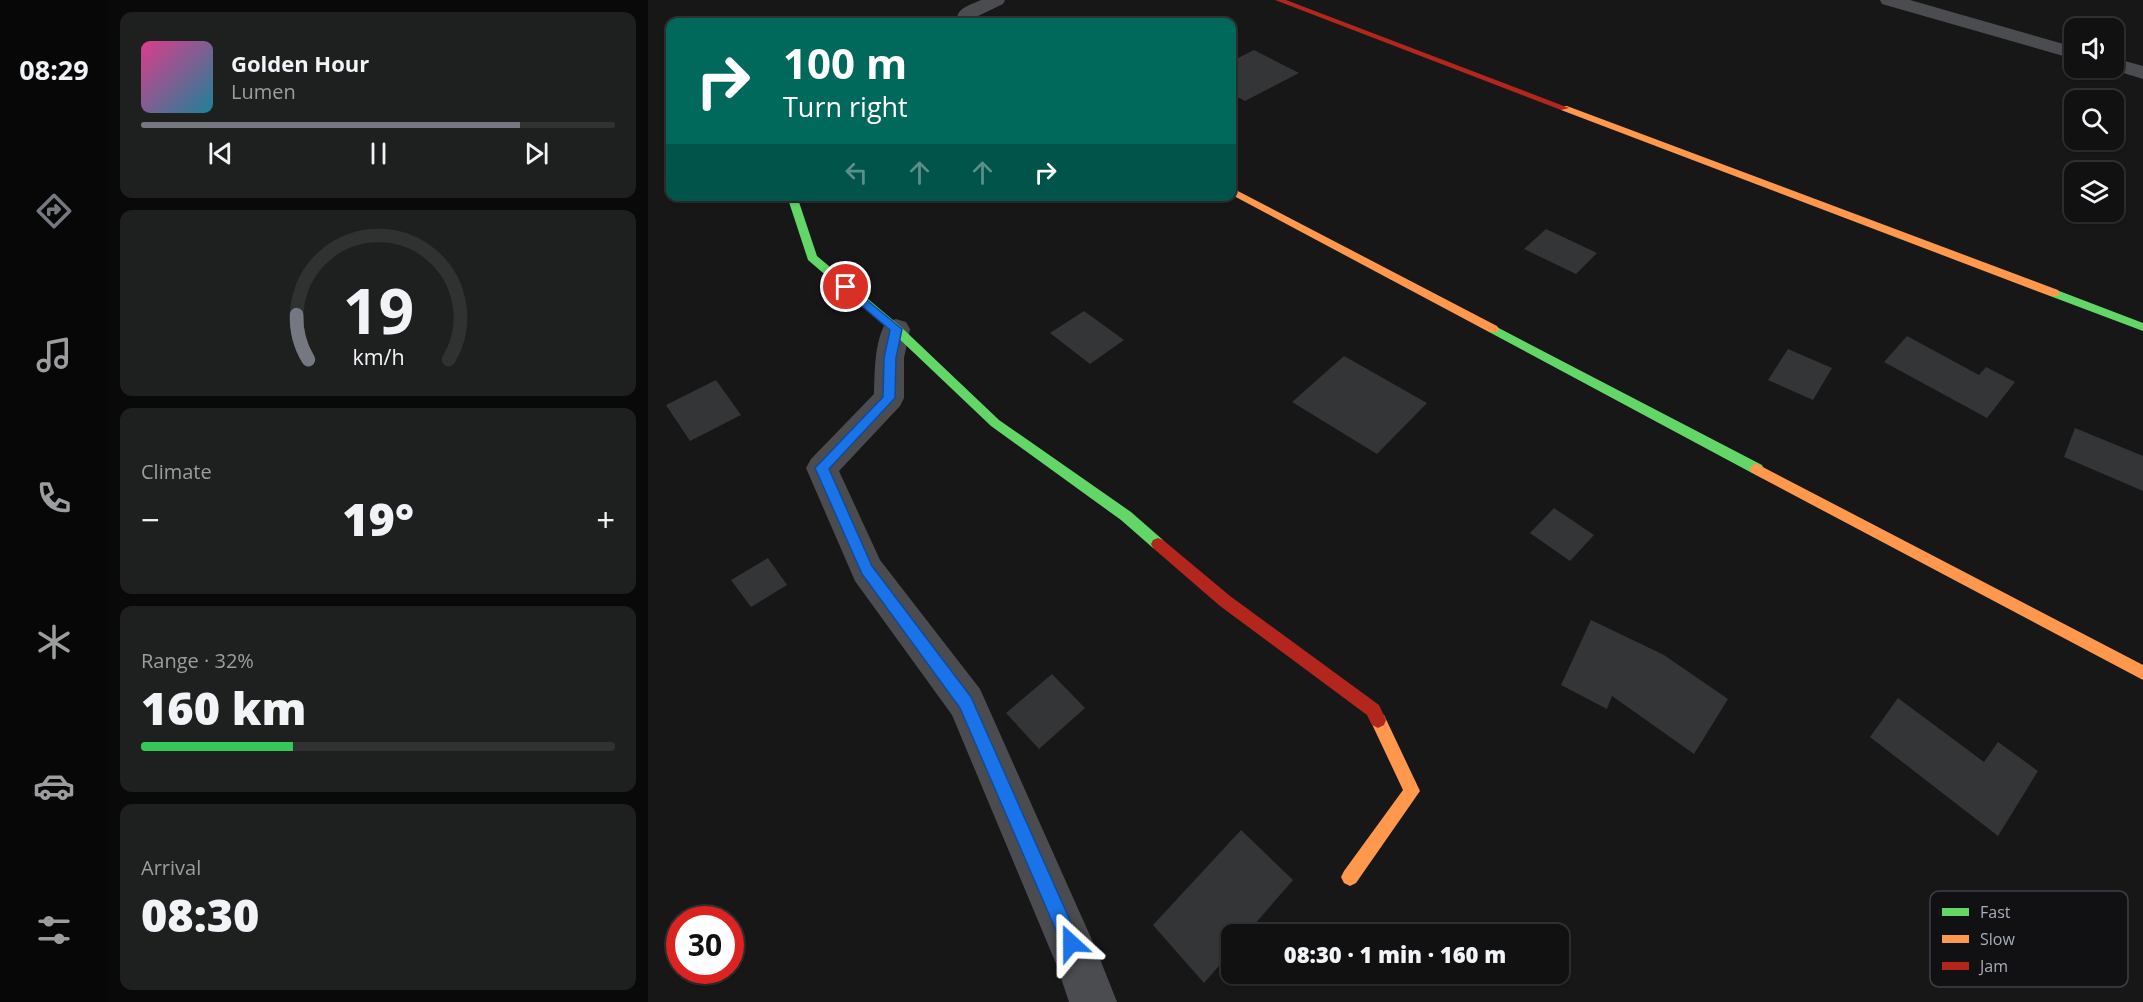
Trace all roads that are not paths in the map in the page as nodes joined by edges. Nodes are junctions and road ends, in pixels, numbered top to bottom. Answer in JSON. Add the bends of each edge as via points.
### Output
{"nodes":[{"id":1,"x":996,"y":0,"type":"edge"},
{"id":2,"x":1279,"y":0,"type":"edge"},
{"id":3,"x":1889,"y":0,"type":"edge"},
{"id":4,"x":966,"y":18,"type":"edge"},
{"id":5,"x":2064,"y":50,"type":"edge"},
{"id":6,"x":2124,"y":67,"type":"edge"},
{"id":7,"x":2143,"y":73,"type":"edge"},
{"id":8,"x":1236,"y":193,"type":"edge"},
{"id":9,"x":794,"y":201,"type":"edge"},
{"id":10,"x":2143,"y":327,"type":"edge"},
{"id":11,"x":896,"y":329,"type":"junction"},
{"id":12,"x":2143,"y":673,"type":"edge"},
{"id":13,"x":1350,"y":877,"type":"dead end"},
{"id":14,"x":1093,"y":1002,"type":"edge"}],
"edges":[{"from":1,"to":4,"type":"street","via":[[966,14]]},
{"from":2,"to":10,"type":"street"},
{"from":3,"to":5,"type":"street"},
{"from":6,"to":7,"type":"street"},
{"from":8,"to":12,"type":"street"},
{"from":9,"to":11,"type":"street","via":[[812,258]]},
{"from":11,"to":13,"type":"street","via":[[995,423],[1126,516],[1225,601],[1373,710],[1412,791]]},
{"from":11,"to":14,"type":"street","via":[[890,358],[889,398],[822,468],[867,570],[966,702]]}]}
